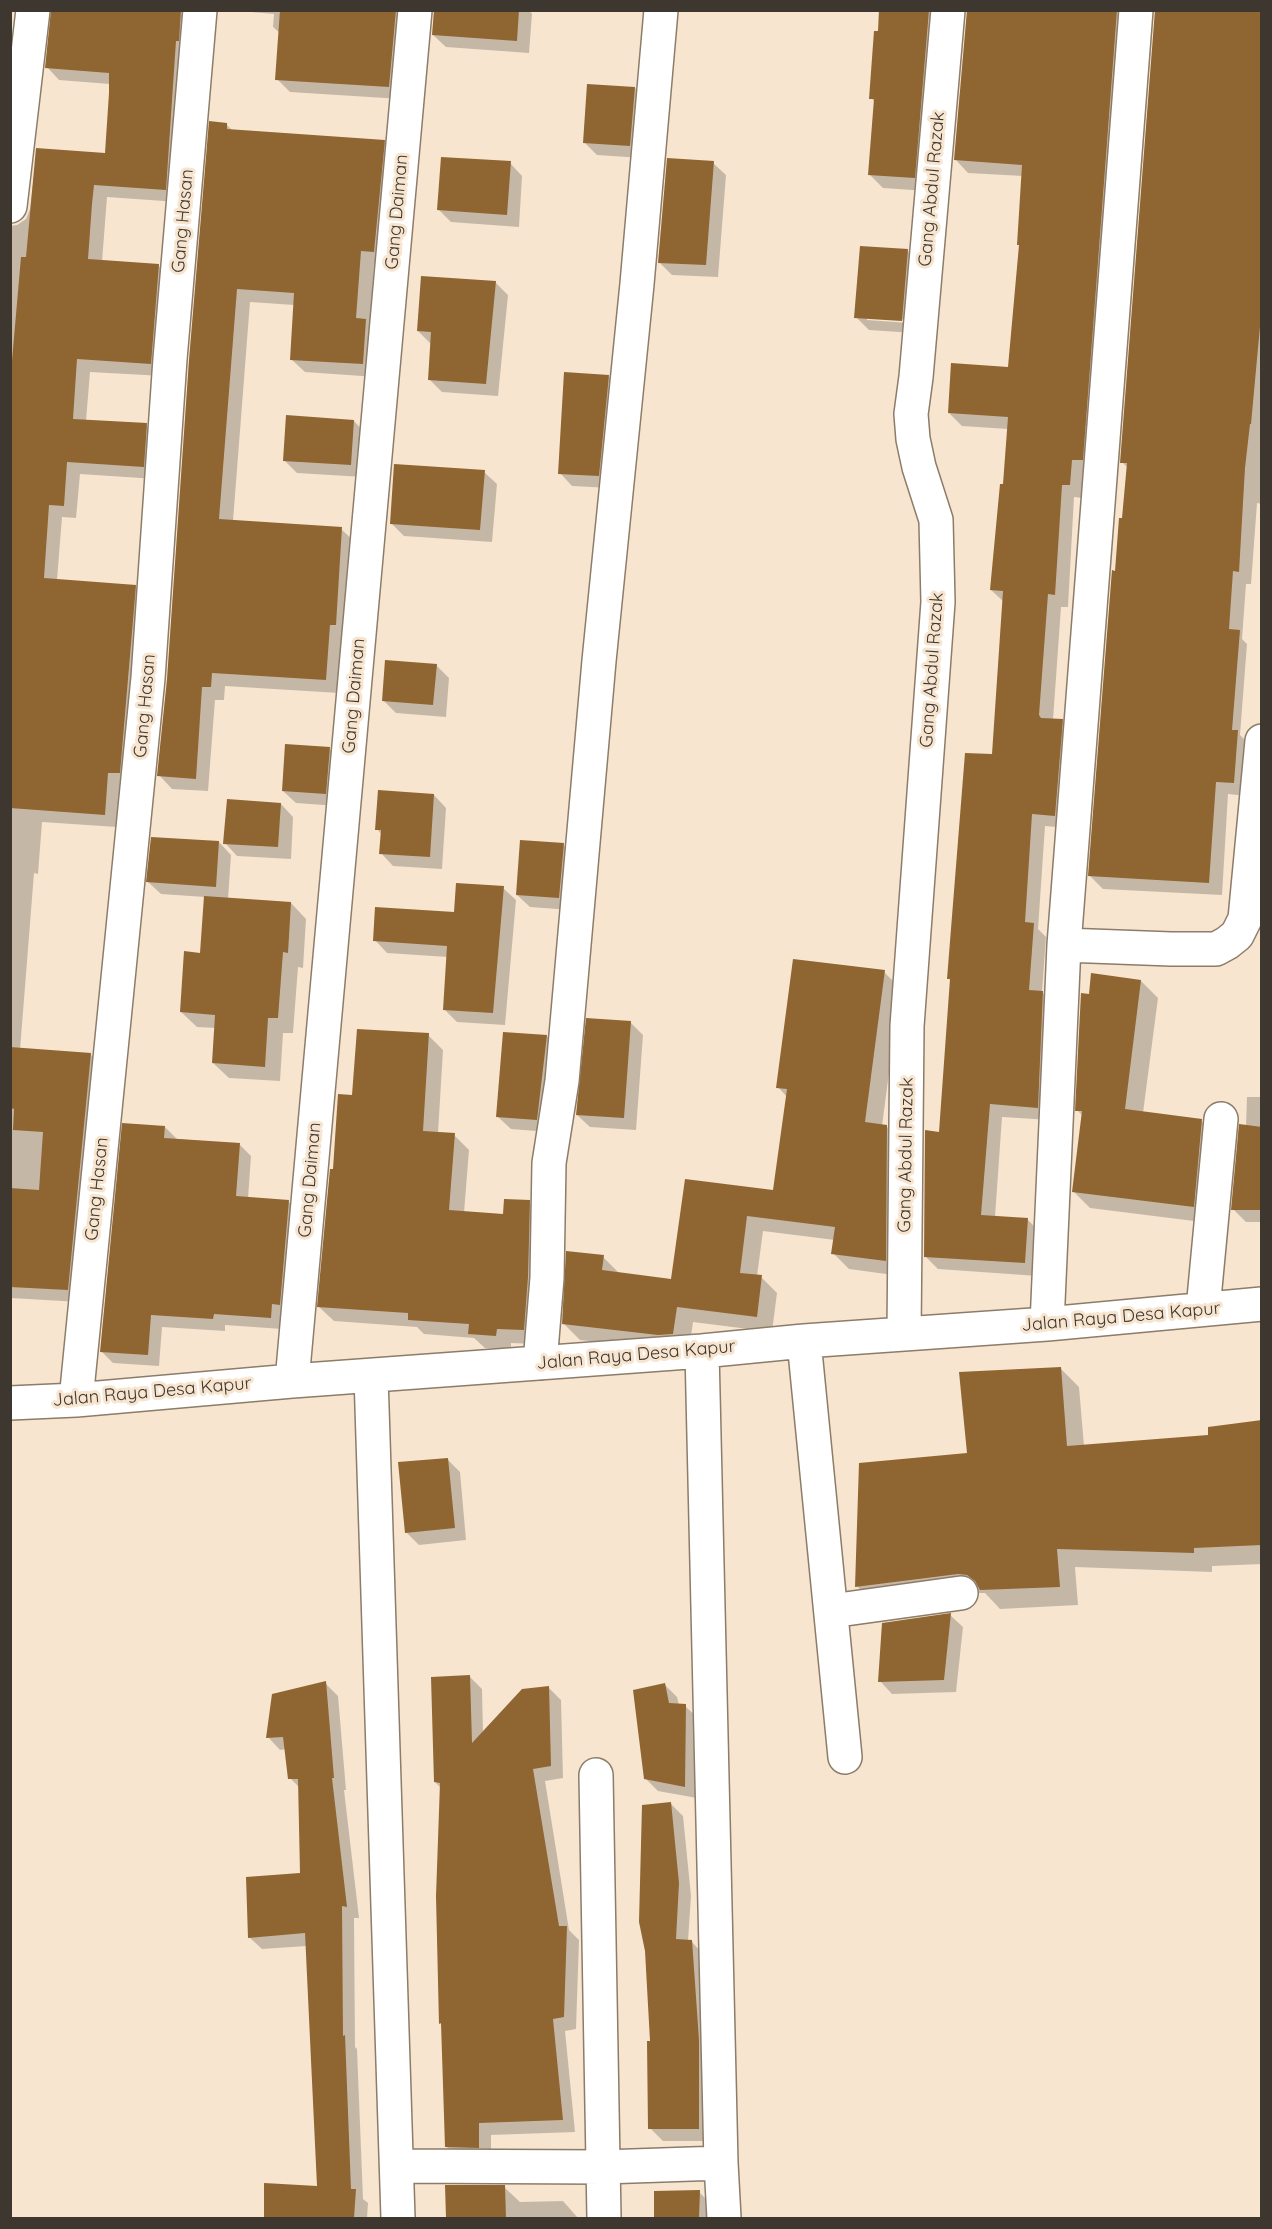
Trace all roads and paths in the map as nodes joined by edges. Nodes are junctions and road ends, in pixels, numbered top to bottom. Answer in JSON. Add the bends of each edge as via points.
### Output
{"nodes":[{"id":1,"x":33,"y":10,"type":"edge"},
{"id":2,"x":200,"y":10,"type":"edge"},
{"id":3,"x":415,"y":10,"type":"edge"},
{"id":4,"x":661,"y":10,"type":"edge"},
{"id":5,"x":948,"y":10,"type":"edge"},
{"id":6,"x":1136,"y":10,"type":"edge"},
{"id":7,"x":10,"y":206,"type":"edge"},
{"id":8,"x":1262,"y":741,"type":"edge"},
{"id":9,"x":1064,"y":945,"type":"junction"},
{"id":10,"x":1221,"y":1119,"type":"dead end"},
{"id":11,"x":1262,"y":1304,"type":"edge"},
{"id":12,"x":1203,"y":1309,"type":"junction"},
{"id":13,"x":1047,"y":1324,"type":"junction"},
{"id":14,"x":904,"y":1334,"type":"junction"},
{"id":15,"x":804,"y":1341,"type":"junction"},
{"id":16,"x":702,"y":1351,"type":"junction"},
{"id":17,"x":540,"y":1363,"type":"junction"},
{"id":18,"x":371,"y":1376,"type":"junction"},
{"id":19,"x":292,"y":1381,"type":"junction"},
{"id":20,"x":76,"y":1400,"type":"junction"},
{"id":21,"x":10,"y":1403,"type":"edge"},
{"id":22,"x":961,"y":1593,"type":"dead end"},
{"id":23,"x":831,"y":1611,"type":"junction"},
{"id":24,"x":845,"y":1757,"type":"dead end"},
{"id":25,"x":596,"y":1775,"type":"dead end"},
{"id":26,"x":721,"y":2163,"type":"junction"},
{"id":27,"x":397,"y":2166,"type":"junction"},
{"id":28,"x":603,"y":2167,"type":"junction"},
{"id":29,"x":398,"y":2218,"type":"edge"},
{"id":30,"x":604,"y":2218,"type":"edge"},
{"id":31,"x":724,"y":2218,"type":"edge"}],
"edges":[{"from":1,"to":7,"type":"street"},
{"from":2,"to":20,"type":"street","name":"Gang Hasan","via":[[148,678]]},
{"from":3,"to":19,"type":"street","name":"Gang Daiman"},
{"from":4,"to":17,"type":"street","via":[[562,1081],[549,1163],[547,1278]]},
{"from":5,"to":14,"type":"street","name":"Gang Abdul Razak","via":[[911,414],[918,467],[936,520],[938,602],[907,1026]]},
{"from":6,"to":9,"type":"street"},
{"from":8,"to":9,"type":"street","via":[[1245,919],[1237,935],[1216,949]]},
{"from":9,"to":13,"type":"street"},
{"from":10,"to":12,"type":"street"},
{"from":11,"to":12,"type":"street","name":"Jalan Raya Desa Kapur"},
{"from":12,"to":13,"type":"street","name":"Jalan Raya Desa Kapur"},
{"from":13,"to":14,"type":"street","name":"Jalan Raya Desa Kapur"},
{"from":14,"to":15,"type":"street","name":"Jalan Raya Desa Kapur"},
{"from":15,"to":16,"type":"street","name":"Jalan Raya Desa Kapur"},
{"from":15,"to":23,"type":"street"},
{"from":16,"to":17,"type":"street","name":"Jalan Raya Desa Kapur"},
{"from":16,"to":26,"type":"street"},
{"from":17,"to":18,"type":"street","name":"Jalan Raya Desa Kapur"},
{"from":18,"to":19,"type":"street","name":"Jalan Raya Desa Kapur"},
{"from":18,"to":27,"type":"street"},
{"from":19,"to":20,"type":"street","name":"Jalan Raya Desa Kapur"},
{"from":20,"to":21,"type":"street","name":"Jalan Raya Desa Kapur"},
{"from":22,"to":23,"type":"street"},
{"from":23,"to":24,"type":"street"},
{"from":25,"to":28,"type":"street"},
{"from":26,"to":28,"type":"street"},
{"from":26,"to":31,"type":"street"},
{"from":27,"to":28,"type":"street"},
{"from":27,"to":29,"type":"street"},
{"from":28,"to":30,"type":"street"}]}
